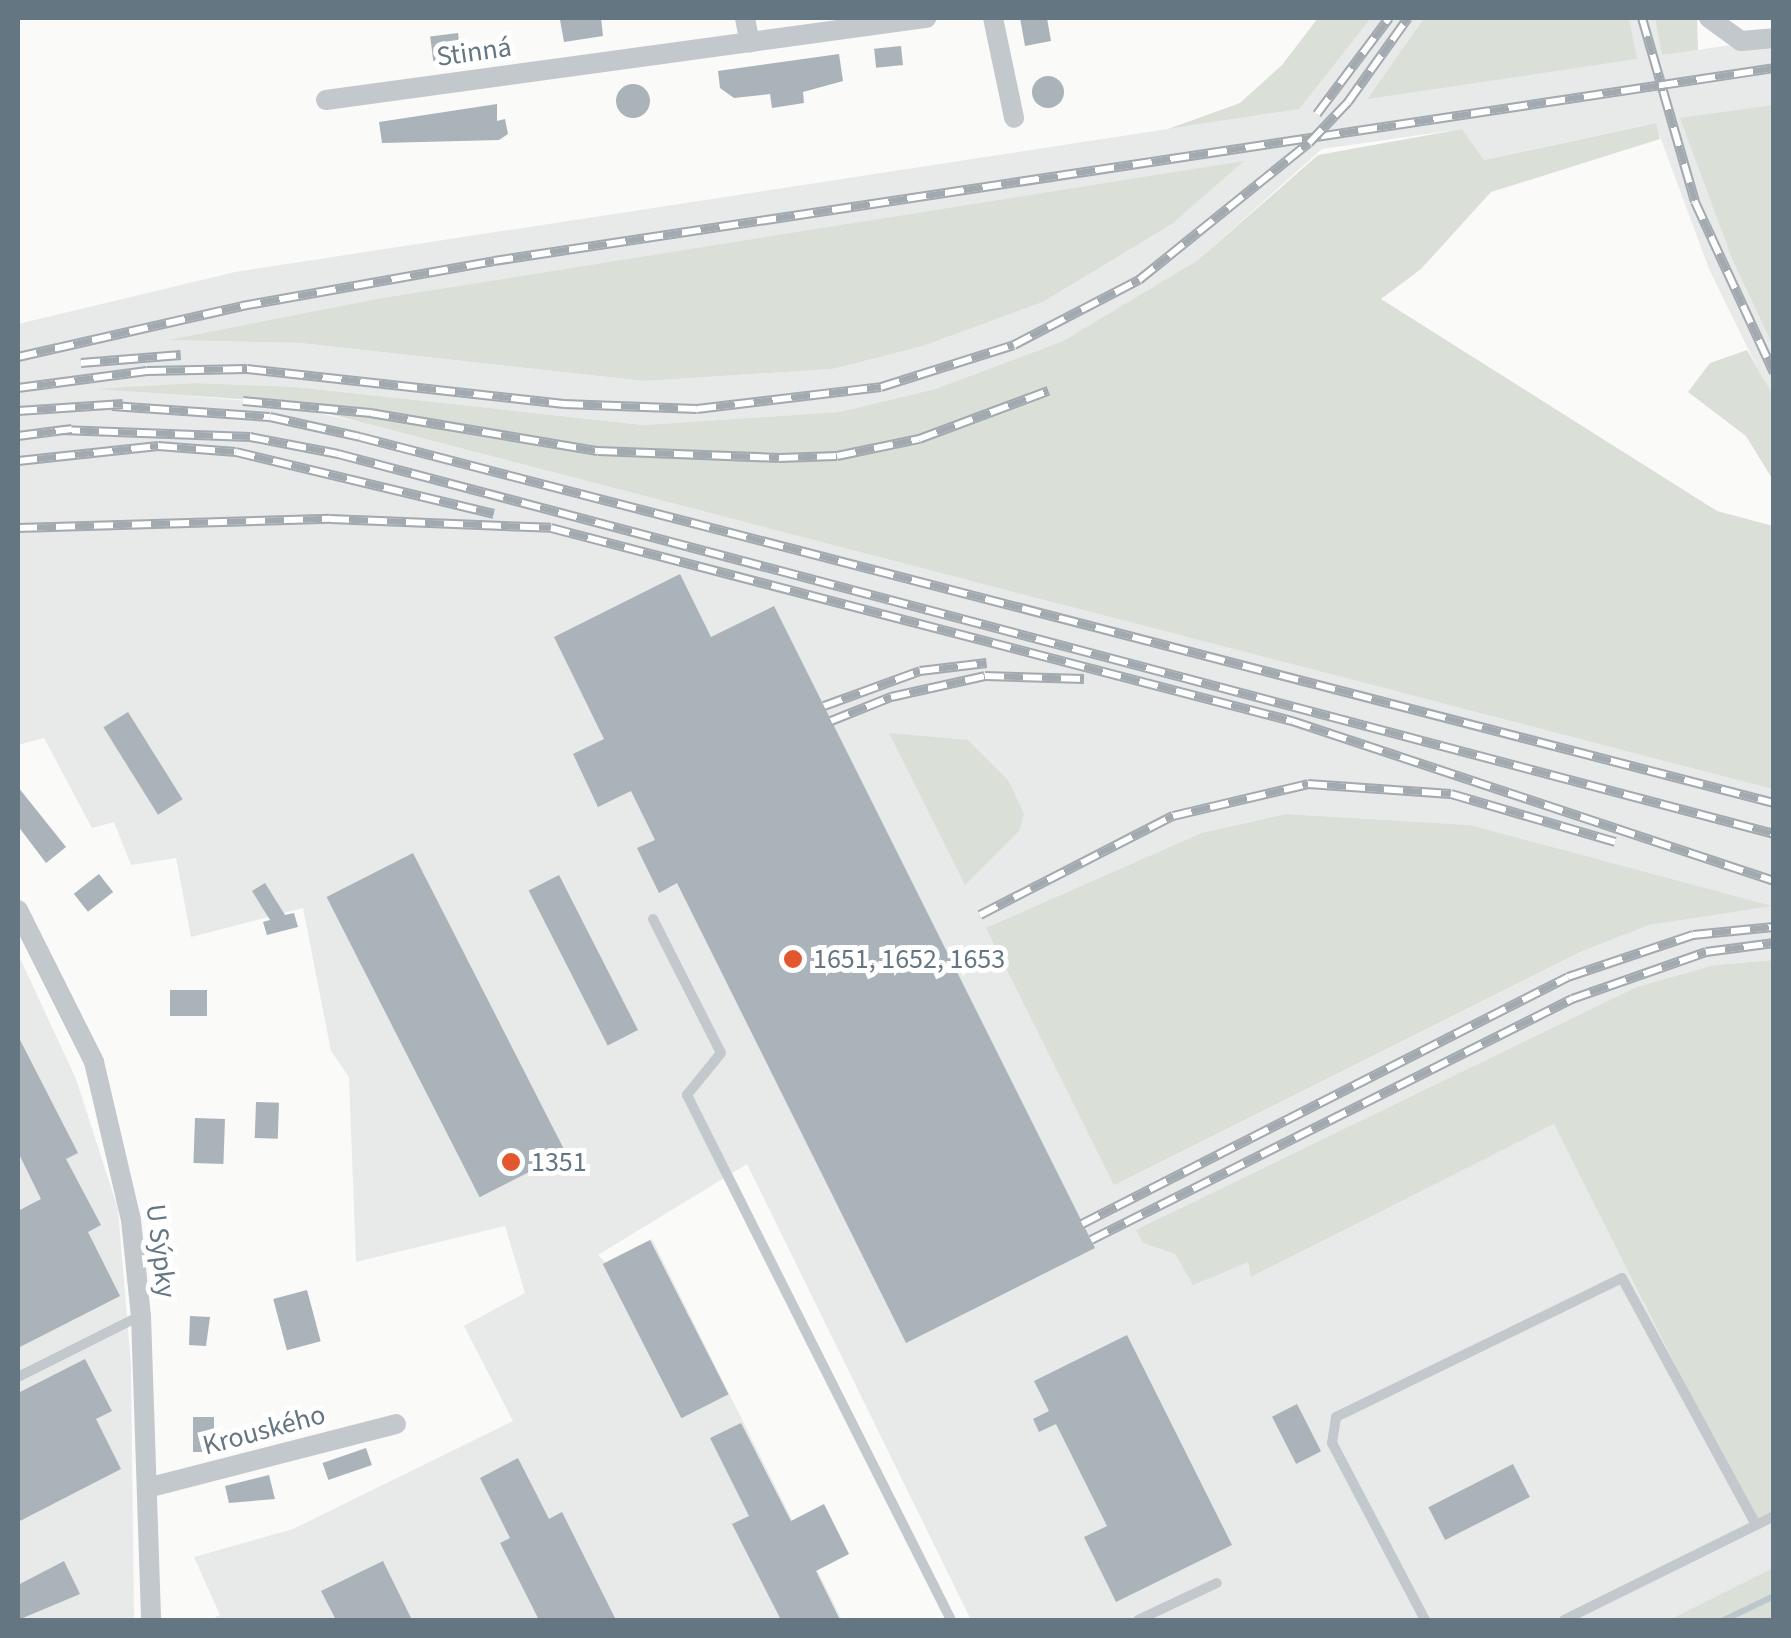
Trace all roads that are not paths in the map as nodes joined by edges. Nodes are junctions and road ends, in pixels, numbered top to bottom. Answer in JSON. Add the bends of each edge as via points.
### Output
{"nodes":[{"id":1,"x":745,"y":18,"type":"edge"},
{"id":2,"x":926,"y":18,"type":"edge"},
{"id":3,"x":993,"y":18,"type":"edge"},
{"id":4,"x":1709,"y":18,"type":"edge"},
{"id":5,"x":1774,"y":38,"type":"edge"},
{"id":6,"x":750,"y":43,"type":"junction"},
{"id":7,"x":326,"y":100,"type":"dead end"},
{"id":8,"x":1014,"y":118,"type":"dead end"},
{"id":9,"x":18,"y":910,"type":"edge"},
{"id":10,"x":652,"y":919,"type":"dead end"},
{"id":11,"x":141,"y":1316,"type":"junction"},
{"id":12,"x":18,"y":1378,"type":"edge"},
{"id":13,"x":396,"y":1424,"type":"dead end"},
{"id":14,"x":146,"y":1488,"type":"junction"},
{"id":15,"x":1774,"y":1516,"type":"edge"},
{"id":16,"x":1756,"y":1525,"type":"junction"},
{"id":17,"x":1217,"y":1583,"type":"dead end"},
{"id":18,"x":151,"y":1620,"type":"edge"},
{"id":19,"x":951,"y":1620,"type":"edge"},
{"id":20,"x":1138,"y":1620,"type":"edge"},
{"id":21,"x":1425,"y":1620,"type":"edge"},
{"id":22,"x":1564,"y":1620,"type":"edge"}],
"edges":[{"from":1,"to":6,"type":"street"},
{"from":2,"to":6,"type":"street","name":"Stinná"},
{"from":3,"to":8,"type":"street"},
{"from":4,"to":5,"type":"street","via":[[1741,41]]},
{"from":6,"to":7,"type":"street","name":"Stinná"},
{"from":9,"to":11,"type":"street","name":"U Sýpky","via":[[94,1062],[131,1220]]},
{"from":10,"to":19,"type":"lane","via":[[720,1053],[687,1095]]},
{"from":11,"to":12,"type":"lane"},
{"from":11,"to":14,"type":"street","name":"U Sýpky"},
{"from":13,"to":14,"type":"street","name":"Krouského"},
{"from":14,"to":18,"type":"street","name":"U Sýpky"},
{"from":15,"to":16,"type":"lane"},
{"from":16,"to":21,"type":"lane","via":[[1622,1278],[1336,1417],[1332,1443]]},
{"from":16,"to":22,"type":"lane"},
{"from":17,"to":20,"type":"lane"}]}
